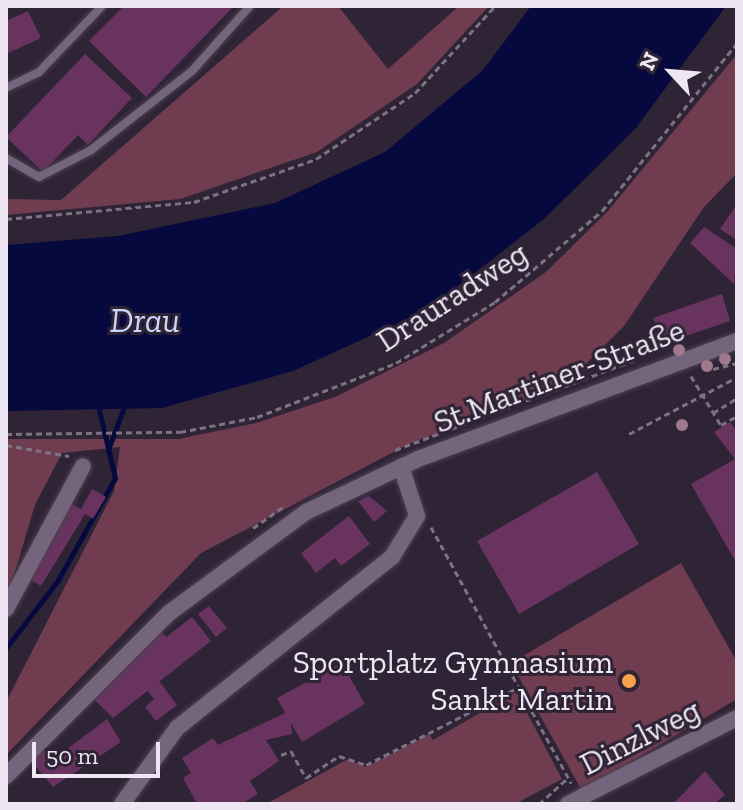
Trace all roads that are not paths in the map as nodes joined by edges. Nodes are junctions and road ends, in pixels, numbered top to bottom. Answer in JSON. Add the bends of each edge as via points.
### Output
{"nodes":[{"id":1,"x":102,"y":6,"type":"edge"},
{"id":2,"x":250,"y":6,"type":"edge"},
{"id":3,"x":6,"y":88,"type":"edge"},
{"id":4,"x":6,"y":158,"type":"edge"},
{"id":5,"x":737,"y":341,"type":"edge"},
{"id":6,"x":83,"y":466,"type":"road end"},
{"id":7,"x":401,"y":466,"type":"junction"},
{"id":8,"x":6,"y":609,"type":"edge"},
{"id":9,"x":737,"y":718,"type":"edge"},
{"id":10,"x":6,"y":776,"type":"edge"},
{"id":11,"x":573,"y":801,"type":"edge"},
{"id":12,"x":122,"y":804,"type":"edge"}],
"edges":[{"from":1,"to":3,"type":"lane","via":[[39,72]]},
{"from":2,"to":4,"type":"lane","via":[[192,71],[91,150],[39,177]]},
{"from":5,"to":7,"type":"street","name":"St.Martiner-Straße"},
{"from":6,"to":8,"type":"street"},
{"from":7,"to":10,"type":"street","name":"St.Martiner-Straße","via":[[306,512],[169,613]]},
{"from":7,"to":12,"type":"street","name":"St.Martiner-Straße","via":[[417,516],[392,557],[177,728]]},
{"from":9,"to":11,"type":"street","name":"Dinzlweg"}]}
